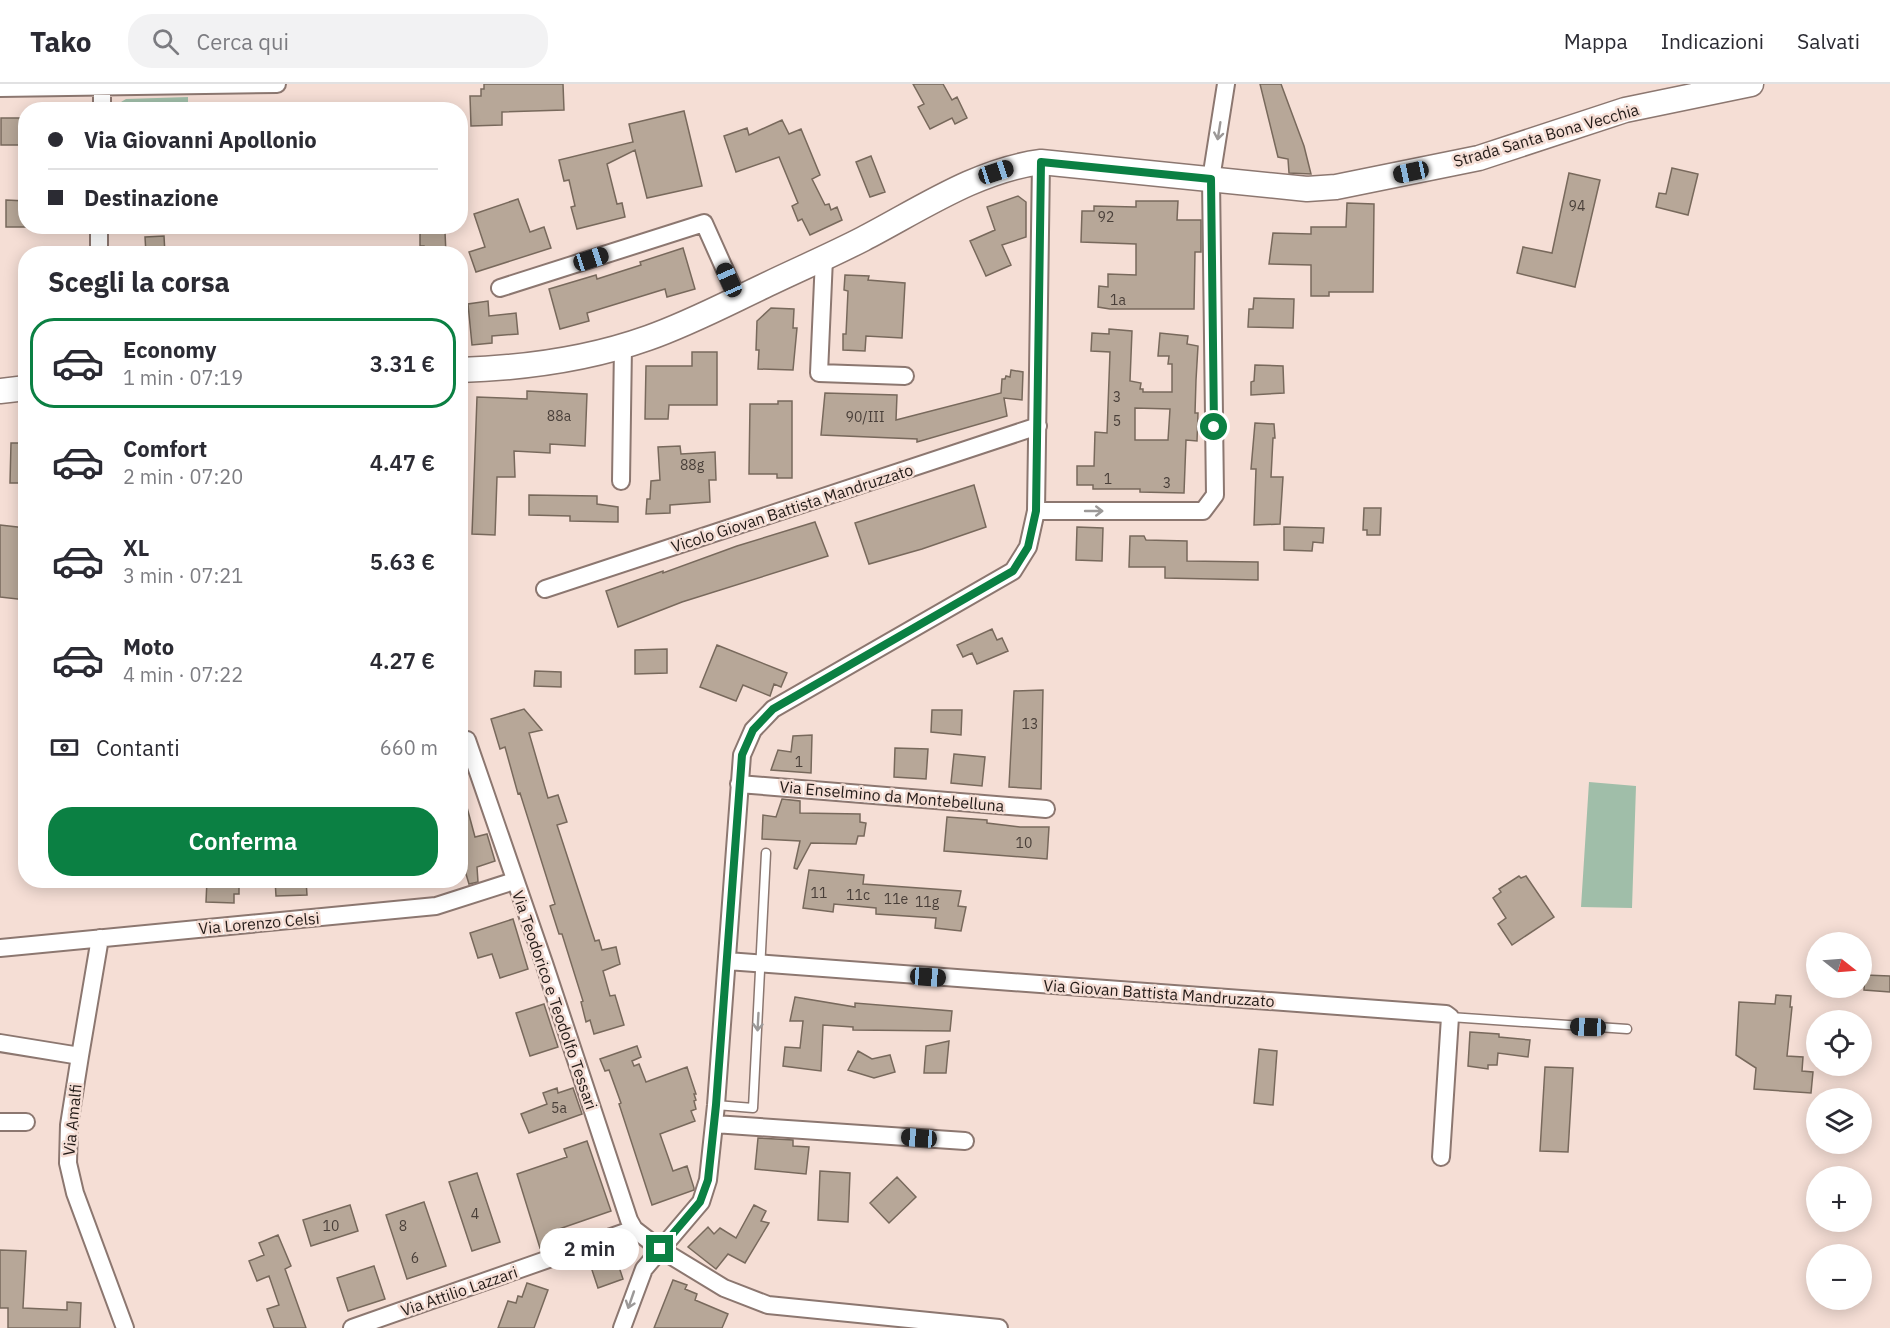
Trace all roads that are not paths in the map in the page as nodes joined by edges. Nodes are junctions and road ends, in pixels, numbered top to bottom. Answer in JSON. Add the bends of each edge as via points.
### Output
{"nodes":[{"id":1,"x":277,"y":84,"type":"edge"},
{"id":2,"x":1226,"y":84,"type":"edge"},
{"id":3,"x":1751,"y":84,"type":"edge"},
{"id":4,"x":102,"y":85,"type":"edge"},
{"id":5,"x":0,"y":88,"type":"edge"},
{"id":6,"x":102,"y":102,"type":"edge"},
{"id":7,"x":1041,"y":162,"type":"junction"},
{"id":8,"x":1211,"y":179,"type":"junction"},
{"id":9,"x":824,"y":258,"type":"junction"},
{"id":10,"x":500,"y":288,"type":"dead end"},
{"id":11,"x":738,"y":299,"type":"junction"},
{"id":12,"x":623,"y":346,"type":"junction"},
{"id":13,"x":468,"y":370,"type":"edge"},
{"id":14,"x":905,"y":376,"type":"dead end"},
{"id":15,"x":18,"y":389,"type":"edge"},
{"id":16,"x":0,"y":391,"type":"edge"},
{"id":17,"x":1038,"y":426,"type":"junction"},
{"id":18,"x":621,"y":481,"type":"dead end"},
{"id":19,"x":1036,"y":511,"type":"junction"},
{"id":20,"x":545,"y":589,"type":"dead end"},
{"id":21,"x":468,"y":746,"type":"edge"},
{"id":22,"x":739,"y":784,"type":"junction"},
{"id":23,"x":1046,"y":809,"type":"dead end"},
{"id":24,"x":766,"y":853,"type":"dead end"},
{"id":25,"x":514,"y":881,"type":"junction"},
{"id":26,"x":100,"y":938,"type":"junction"},
{"id":27,"x":0,"y":948,"type":"edge"},
{"id":28,"x":728,"y":961,"type":"junction"},
{"id":29,"x":762,"y":964,"type":"junction"},
{"id":30,"x":1450,"y":1017,"type":"junction"},
{"id":31,"x":1627,"y":1029,"type":"dead end"},
{"id":32,"x":0,"y":1043,"type":"edge"},
{"id":33,"x":80,"y":1056,"type":"junction"},
{"id":34,"x":716,"y":1105,"type":"junction"},
{"id":35,"x":0,"y":1122,"type":"edge"},
{"id":36,"x":26,"y":1122,"type":"dead end"},
{"id":37,"x":714,"y":1124,"type":"junction"},
{"id":38,"x":965,"y":1142,"type":"dead end"},
{"id":39,"x":1441,"y":1157,"type":"dead end"},
{"id":40,"x":634,"y":1229,"type":"junction"},
{"id":41,"x":660,"y":1249,"type":"junction"},
{"id":42,"x":125,"y":1328,"type":"edge"},
{"id":43,"x":352,"y":1328,"type":"edge"},
{"id":44,"x":622,"y":1328,"type":"edge"},
{"id":45,"x":999,"y":1328,"type":"edge"}],
"edges":[{"from":1,"to":4,"type":"street"},
{"from":2,"to":8,"type":"street","one_way":true},
{"from":3,"to":8,"type":"street","name":"Strada Santa Bona Vecchia","via":[[1625,110],[1479,158],[1336,187],[1306,189]]},
{"from":4,"to":5,"type":"street"},
{"from":4,"to":6,"type":"street"},
{"from":7,"to":8,"type":"street","name":"Strada Santa Bona Vecchia"},
{"from":7,"to":9,"type":"street","name":"Strada Santa Bona Vecchia","via":[[984,177]]},
{"from":7,"to":17,"type":"street"},
{"from":19,"to":8,"type":"street","one_way":true,"via":[[1203,511],[1215,495]]},
{"from":9,"to":11,"type":"street","name":"Strada Santa Bona Vecchia"},
{"from":9,"to":14,"type":"street","via":[[819,373]]},
{"from":10,"to":11,"type":"street","via":[[704,223]]},
{"from":11,"to":12,"type":"street","name":"Strada Santa Bona Vecchia"},
{"from":12,"to":13,"type":"street","name":"Strada Santa Bona Vecchia","via":[[519,367]]},
{"from":12,"to":18,"type":"street"},
{"from":15,"to":16,"type":"street"},
{"from":17,"to":19,"type":"street"},
{"from":17,"to":20,"type":"street","name":"Vicolo Giovan Battista Mandruzzato"},
{"from":19,"to":22,"type":"street","via":[[1028,547],[1013,571],[773,709],[753,730],[742,755]]},
{"from":21,"to":25,"type":"street","name":"Via Teodorico e Teodolfo Tessari"},
{"from":22,"to":23,"type":"street","name":"Via Enselmino da Montebelluna"},
{"from":22,"to":28,"type":"street"},
{"from":24,"to":29,"type":"lane"},
{"from":25,"to":26,"type":"street","name":"Via Lorenzo Celsi","via":[[436,906]]},
{"from":25,"to":40,"type":"street","name":"Via Teodorico e Teodolfo Tessari"},
{"from":26,"to":27,"type":"street","name":"Via Lorenzo Celsi"},
{"from":26,"to":33,"type":"street","name":"Via Amalfi"},
{"from":28,"to":29,"type":"street","name":"Via Giovan Battista Mandruzzato"},
{"from":28,"to":34,"type":"street"},
{"from":29,"to":30,"type":"street","name":"Via Giovan Battista Mandruzzato"},
{"from":29,"to":34,"type":"lane","one_way":true,"via":[[753,1108]]},
{"from":30,"to":31,"type":"lane"},
{"from":30,"to":39,"type":"street"},
{"from":32,"to":33,"type":"street"},
{"from":33,"to":42,"type":"street","name":"Via Amalfi","via":[[69,1125],[68,1163],[75,1193]]},
{"from":34,"to":37,"type":"street"},
{"from":35,"to":36,"type":"street"},
{"from":37,"to":38,"type":"street"},
{"from":37,"to":41,"type":"street","via":[[708,1180],[700,1202]]},
{"from":40,"to":41,"type":"street"},
{"from":40,"to":43,"type":"street","name":"Via Attilio Lazzari"},
{"from":41,"to":44,"type":"street","one_way":true,"via":[[639,1279]]},
{"from":41,"to":45,"type":"street","via":[[724,1288],[768,1305]]}]}
